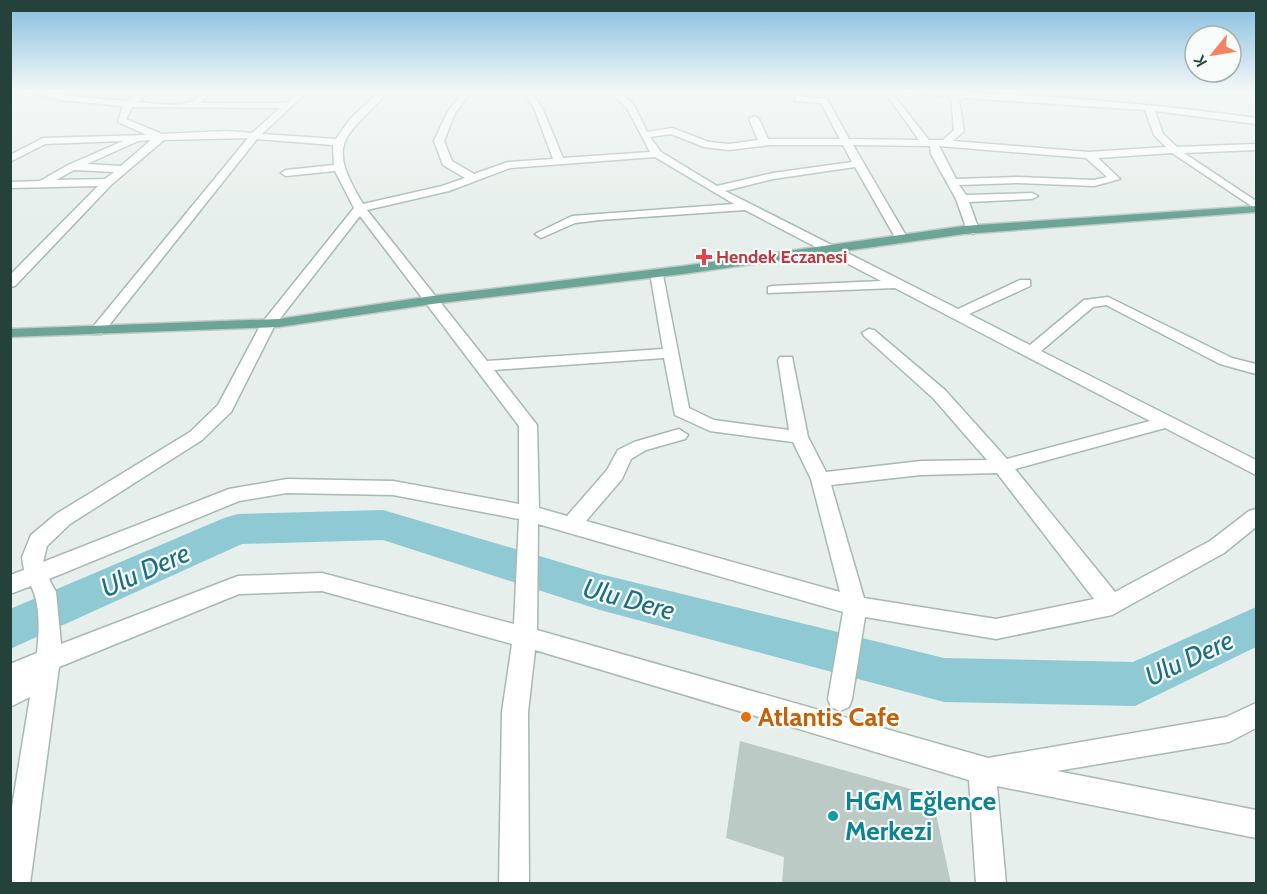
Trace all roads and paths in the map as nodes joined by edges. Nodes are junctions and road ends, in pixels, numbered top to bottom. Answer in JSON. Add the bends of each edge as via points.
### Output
{"nodes":[{"id":1,"x":153,"y":134,"type":"edge"},
{"id":2,"x":345,"y":134,"type":"edge"},
{"id":3,"x":442,"y":134,"type":"edge"},
{"id":4,"x":548,"y":134,"type":"edge"},
{"id":5,"x":654,"y":134,"type":"edge"},
{"id":6,"x":679,"y":134,"type":"edge"},
{"id":7,"x":760,"y":134,"type":"edge"},
{"id":8,"x":842,"y":134,"type":"edge"},
{"id":9,"x":927,"y":134,"type":"edge"},
{"id":10,"x":954,"y":134,"type":"edge"},
{"id":11,"x":1159,"y":134,"type":"edge"},
{"id":12,"x":257,"y":135,"type":"junction"},
{"id":13,"x":645,"y":135,"type":"joint"},
{"id":14,"x":140,"y":137,"type":"junction"},
{"id":15,"x":161,"y":137,"type":"junction"},
{"id":16,"x":43,"y":141,"type":"junction"},
{"id":17,"x":21,"y":142,"type":"dead end"},
{"id":18,"x":338,"y":142,"type":"junction"},
{"id":19,"x":764,"y":142,"type":"junction"},
{"id":20,"x":846,"y":142,"type":"junction"},
{"id":21,"x":936,"y":144,"type":"junction"},
{"id":22,"x":1257,"y":147,"type":"edge"},
{"id":23,"x":1174,"y":150,"type":"junction"},
{"id":24,"x":657,"y":154,"type":"junction"},
{"id":25,"x":1089,"y":155,"type":"junction"},
{"id":26,"x":10,"y":159,"type":"edge"},
{"id":27,"x":559,"y":160,"type":"junction"},
{"id":28,"x":858,"y":164,"type":"junction"},
{"id":29,"x":72,"y":167,"type":"junction"},
{"id":30,"x":338,"y":168,"type":"junction"},
{"id":31,"x":123,"y":169,"type":"junction"},
{"id":32,"x":286,"y":173,"type":"dead end"},
{"id":33,"x":473,"y":178,"type":"junction"},
{"id":34,"x":108,"y":182,"type":"junction"},
{"id":35,"x":952,"y":182,"type":"junction"},
{"id":36,"x":42,"y":184,"type":"junction"},
{"id":37,"x":10,"y":185,"type":"edge"},
{"id":38,"x":715,"y":190,"type":"junction"},
{"id":39,"x":1032,"y":196,"type":"dead end"},
{"id":40,"x":962,"y":200,"type":"junction"},
{"id":41,"x":746,"y":206,"type":"junction"},
{"id":42,"x":360,"y":208,"type":"junction"},
{"id":43,"x":1257,"y":208,"type":"edge"},
{"id":44,"x":973,"y":230,"type":"junction"},
{"id":45,"x":541,"y":234,"type":"dead end"},
{"id":46,"x":902,"y":239,"type":"junction"},
{"id":47,"x":827,"y":250,"type":"junction"},
{"id":48,"x":657,"y":273,"type":"junction"},
{"id":49,"x":1025,"y":283,"type":"dead end"},
{"id":50,"x":10,"y":284,"type":"edge"},
{"id":51,"x":895,"y":284,"type":"junction"},
{"id":52,"x":773,"y":290,"type":"dead end"},
{"id":53,"x":432,"y":300,"type":"junction"},
{"id":54,"x":956,"y":315,"type":"junction"},
{"id":55,"x":268,"y":324,"type":"junction"},
{"id":56,"x":97,"y":331,"type":"junction"},
{"id":57,"x":10,"y":333,"type":"edge"},
{"id":58,"x":869,"y":333,"type":"dead end"},
{"id":59,"x":670,"y":353,"type":"junction"},
{"id":60,"x":1030,"y":353,"type":"junction"},
{"id":61,"x":786,"y":360,"type":"dead end"},
{"id":62,"x":483,"y":366,"type":"junction"},
{"id":63,"x":1257,"y":369,"type":"edge"},
{"id":64,"x":1167,"y":422,"type":"junction"},
{"id":65,"x":679,"y":435,"type":"dead end"},
{"id":66,"x":799,"y":438,"type":"junction"},
{"id":67,"x":1004,"y":466,"type":"junction"},
{"id":68,"x":1257,"y":468,"type":"edge"},
{"id":69,"x":820,"y":479,"type":"junction"},
{"id":70,"x":528,"y":513,"type":"junction"},
{"id":71,"x":1257,"y":516,"type":"edge"},
{"id":72,"x":571,"y":525,"type":"junction"},
{"id":73,"x":40,"y":583,"type":"junction"},
{"id":74,"x":10,"y":585,"type":"edge"},
{"id":75,"x":1112,"y":605,"type":"junction"},
{"id":76,"x":855,"y":606,"type":"junction"},
{"id":77,"x":525,"y":637,"type":"junction"},
{"id":78,"x":47,"y":667,"type":"junction"},
{"id":79,"x":10,"y":675,"type":"edge"},
{"id":80,"x":10,"y":694,"type":"edge"},
{"id":81,"x":840,"y":699,"type":"dead end"},
{"id":82,"x":1257,"y":715,"type":"edge"},
{"id":83,"x":982,"y":770,"type":"junction"},
{"id":84,"x":1257,"y":824,"type":"edge"},
{"id":85,"x":15,"y":884,"type":"edge"},
{"id":86,"x":514,"y":884,"type":"edge"},
{"id":87,"x":991,"y":884,"type":"edge"}],
"edges":[{"from":1,"to":15,"type":"street"},
{"from":2,"to":18,"type":"street"},
{"from":3,"to":33,"type":"street","via":[[439,141],[447,163]]},
{"from":4,"to":27,"type":"street"},
{"from":5,"to":13,"type":"street"},
{"from":6,"to":19,"type":"street","via":[[707,145],[729,147]]},
{"from":7,"to":19,"type":"street"},
{"from":8,"to":20,"type":"street"},
{"from":9,"to":21,"type":"street"},
{"from":10,"to":21,"type":"street"},
{"from":11,"to":23,"type":"street"},
{"from":12,"to":15,"type":"street"},
{"from":12,"to":18,"type":"street"},
{"from":12,"to":56,"type":"street"},
{"from":13,"to":24,"type":"street"},
{"from":14,"to":15,"type":"street"},
{"from":14,"to":16,"type":"street"},
{"from":14,"to":29,"type":"street"},
{"from":15,"to":31,"type":"street"},
{"from":16,"to":17,"type":"street"},
{"from":16,"to":26,"type":"street"},
{"from":18,"to":30,"type":"street"},
{"from":19,"to":20,"type":"street"},
{"from":20,"to":21,"type":"street"},
{"from":20,"to":28,"type":"street"},
{"from":21,"to":25,"type":"street"},
{"from":21,"to":35,"type":"street","via":[[936,154]]},
{"from":22,"to":23,"type":"street"},
{"from":23,"to":25,"type":"street"},
{"from":23,"to":43,"type":"street"},
{"from":24,"to":27,"type":"street"},
{"from":24,"to":38,"type":"street"},
{"from":25,"to":35,"type":"street","via":[[1115,179],[1094,183]]},
{"from":27,"to":33,"type":"street","via":[[508,165]]},
{"from":28,"to":38,"type":"street","via":[[773,176]]},
{"from":28,"to":46,"type":"street"},
{"from":29,"to":31,"type":"street"},
{"from":29,"to":36,"type":"street"},
{"from":30,"to":32,"type":"street"},
{"from":30,"to":42,"type":"street"},
{"from":31,"to":34,"type":"street"},
{"from":33,"to":42,"type":"street","via":[[445,189]]},
{"from":34,"to":36,"type":"street"},
{"from":34,"to":50,"type":"street"},
{"from":35,"to":40,"type":"street"},
{"from":36,"to":37,"type":"street"},
{"from":38,"to":41,"type":"street"},
{"from":39,"to":40,"type":"street"},
{"from":40,"to":44,"type":"street"},
{"from":41,"to":45,"type":"street","via":[[600,216],[572,220]]},
{"from":41,"to":47,"type":"street"},
{"from":42,"to":53,"type":"street"},
{"from":42,"to":55,"type":"street"},
{"from":43,"to":44,"type":"main road"},
{"from":44,"to":46,"type":"main road"},
{"from":46,"to":47,"type":"main road"},
{"from":47,"to":48,"type":"main road"},
{"from":47,"to":51,"type":"street"},
{"from":48,"to":53,"type":"main road"},
{"from":48,"to":59,"type":"street"},
{"from":49,"to":54,"type":"street"},
{"from":51,"to":52,"type":"street"},
{"from":51,"to":54,"type":"street"},
{"from":53,"to":55,"type":"main road"},
{"from":53,"to":62,"type":"street"},
{"from":54,"to":60,"type":"street"},
{"from":55,"to":56,"type":"main road"},
{"from":55,"to":73,"type":"street","via":[[225,408],[196,436],[63,519],[38,541],[32,557]]},
{"from":56,"to":57,"type":"main road"},
{"from":58,"to":67,"type":"street","via":[[939,394]]},
{"from":59,"to":62,"type":"street"},
{"from":59,"to":66,"type":"street","via":[[681,411],[710,425]]},
{"from":60,"to":63,"type":"street","via":[[1089,303],[1108,301],[1226,361]]},
{"from":60,"to":64,"type":"street"},
{"from":61,"to":66,"type":"street"},
{"from":62,"to":70,"type":"street","via":[[528,425]]},
{"from":64,"to":67,"type":"street"},
{"from":64,"to":68,"type":"street"},
{"from":65,"to":72,"type":"street","via":[[624,455],[609,481]]},
{"from":66,"to":69,"type":"street"},
{"from":67,"to":69,"type":"street","via":[[921,468]]},
{"from":67,"to":75,"type":"street"},
{"from":69,"to":76,"type":"street"},
{"from":70,"to":72,"type":"street"},
{"from":70,"to":73,"type":"street","via":[[393,488],[287,486],[237,494]]},
{"from":70,"to":77,"type":"street"},
{"from":71,"to":75,"type":"street","via":[[1217,547]]},
{"from":72,"to":76,"type":"street"},
{"from":73,"to":74,"type":"street"},
{"from":73,"to":78,"type":"street","via":[[50,629]]},
{"from":75,"to":76,"type":"street","via":[[996,629]]},
{"from":76,"to":81,"type":"street"},
{"from":77,"to":78,"type":"street","via":[[322,582],[238,585]]},
{"from":77,"to":83,"type":"street"},
{"from":77,"to":86,"type":"street","via":[[515,712]]},
{"from":78,"to":79,"type":"street"},
{"from":78,"to":80,"type":"street"},
{"from":78,"to":85,"type":"street"},
{"from":82,"to":83,"type":"street","via":[[1229,729]]},
{"from":83,"to":84,"type":"street"},
{"from":83,"to":87,"type":"street"}]}
